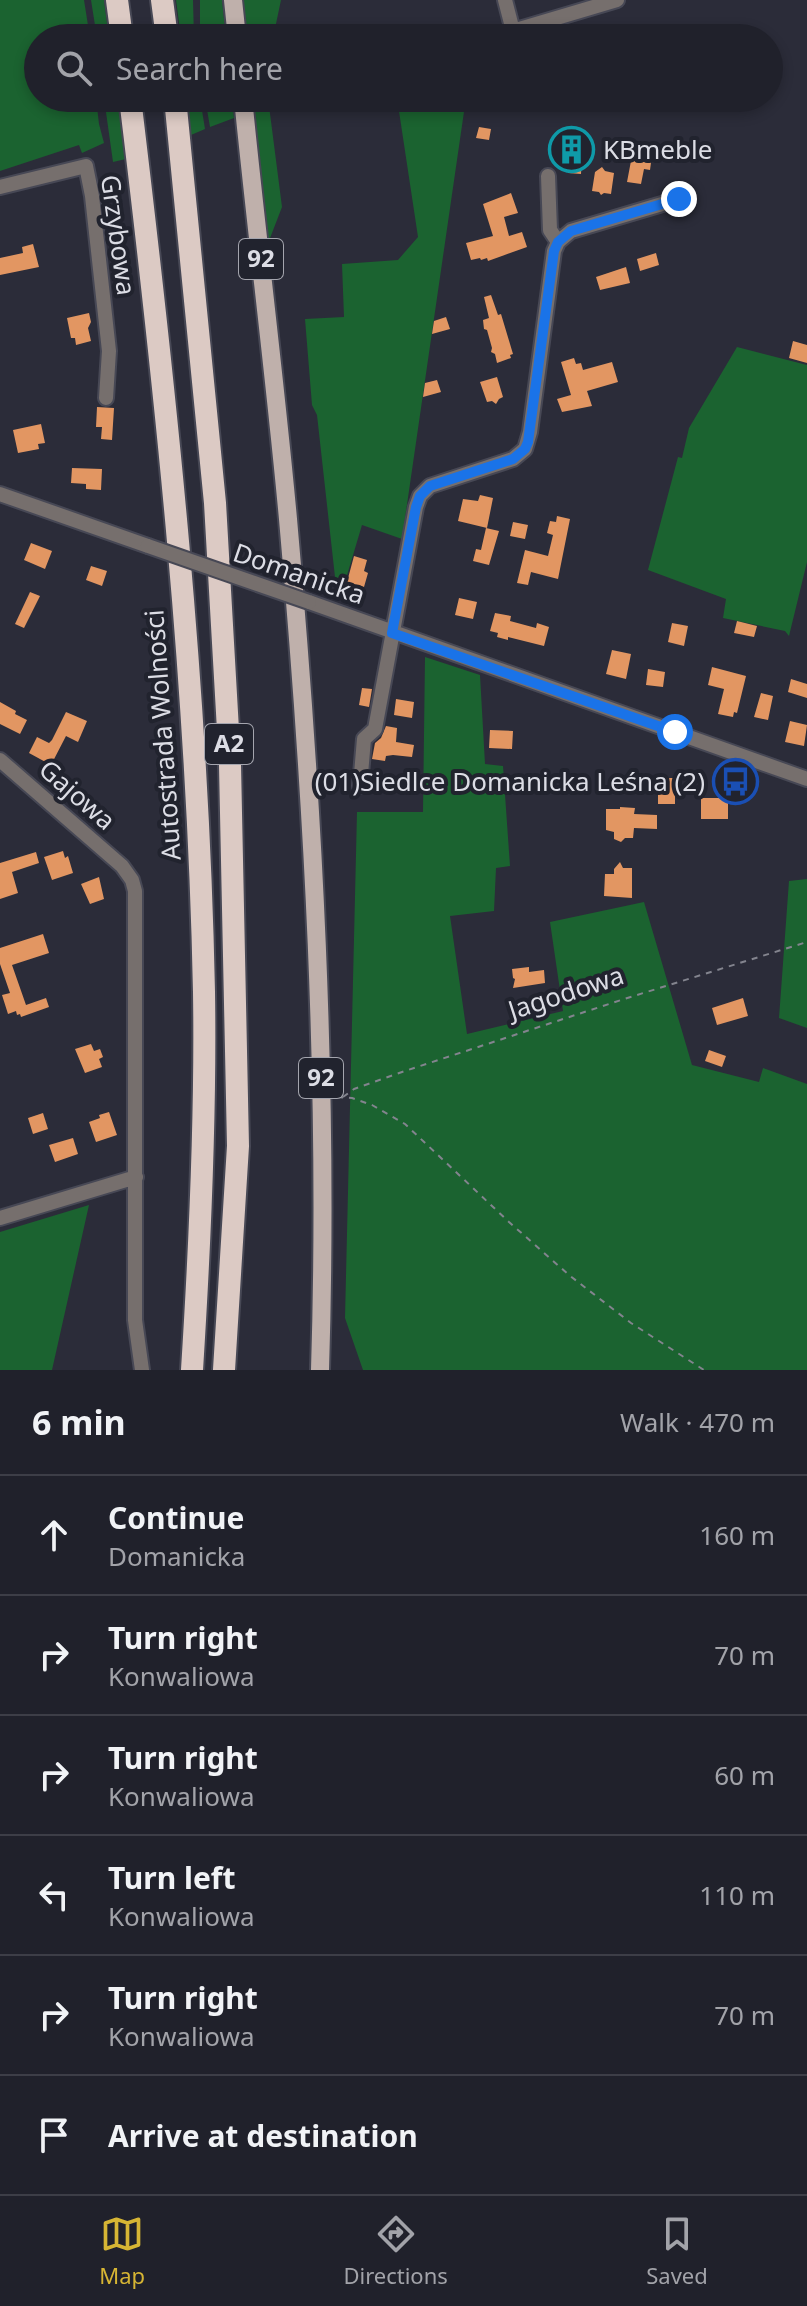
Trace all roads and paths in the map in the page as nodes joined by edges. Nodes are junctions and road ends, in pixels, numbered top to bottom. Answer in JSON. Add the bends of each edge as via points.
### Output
{"nodes":[{"id":1,"x":117,"y":0,"type":"edge"},
{"id":2,"x":162,"y":0,"type":"edge"},
{"id":3,"x":233,"y":0,"type":"edge"},
{"id":4,"x":505,"y":0,"type":"edge"},
{"id":5,"x":617,"y":0,"type":"edge"},
{"id":6,"x":120,"y":24,"type":"edge"},
{"id":7,"x":165,"y":24,"type":"edge"},
{"id":8,"x":236,"y":24,"type":"edge"},
{"id":9,"x":511,"y":24,"type":"edge"},
{"id":10,"x":536,"y":24,"type":"edge"},
{"id":11,"x":132,"y":112,"type":"edge"},
{"id":12,"x":176,"y":112,"type":"edge"},
{"id":13,"x":245,"y":112,"type":"edge"},
{"id":14,"x":548,"y":176,"type":"dead end"},
{"id":15,"x":0,"y":187,"type":"edge"},
{"id":16,"x":679,"y":199,"type":"dead end"},
{"id":17,"x":558,"y":242,"type":"junction"},
{"id":18,"x":106,"y":398,"type":"dead end"},
{"id":19,"x":0,"y":494,"type":"edge"},
{"id":20,"x":392,"y":633,"type":"junction"},
{"id":21,"x":0,"y":760,"type":"edge"},
{"id":22,"x":807,"y":779,"type":"edge"},
{"id":23,"x":360,"y":786,"type":"dead end"},
{"id":24,"x":807,"y":942,"type":"edge"},
{"id":25,"x":343,"y":1097,"type":"junction"},
{"id":26,"x":322,"y":1098,"type":"junction"},
{"id":27,"x":136,"y":1177,"type":"junction"},
{"id":28,"x":0,"y":1218,"type":"edge"},
{"id":29,"x":142,"y":1370,"type":"edge"},
{"id":30,"x":192,"y":1370,"type":"edge"},
{"id":31,"x":224,"y":1370,"type":"edge"},
{"id":32,"x":320,"y":1370,"type":"edge"},
{"id":33,"x":704,"y":1370,"type":"edge"}],
"edges":[{"from":1,"to":6,"type":"highway"},
{"from":2,"to":7,"type":"highway"},
{"from":3,"to":8,"type":"main road"},
{"from":4,"to":9,"type":"street"},
{"from":5,"to":10,"type":"street"},
{"from":11,"to":30,"type":"highway","name":"Autostrada Wolności","number":"A2","via":[[161,367],[194,744],[204,1118]]},
{"from":12,"to":31,"type":"highway","number":"A2","via":[[215,503],[230,765],[238,1146]]},
{"from":13,"to":26,"type":"main road","number":"92","via":[[291,563]]},
{"from":14,"to":17,"type":"street","via":[[550,230]]},
{"from":15,"to":18,"type":"street","name":"Grzybowa","via":[[86,166],[109,351]]},
{"from":16,"to":17,"type":"street","via":[[571,231]]},
{"from":17,"to":20,"type":"street","via":[[528,442],[513,459],[430,486],[420,496]]},
{"from":19,"to":20,"type":"street","name":"Domanicka","bridge":true},
{"from":20,"to":22,"type":"street","name":"Domanicka"},
{"from":20,"to":23,"type":"street","via":[[375,729],[364,739]]},
{"from":21,"to":27,"type":"street","name":"Gajowa","via":[[132,880],[137,901]]},
{"from":24,"to":25,"type":"path","name":"Jagodowa","via":[[402,1072]]},
{"from":25,"to":26,"type":"path"},
{"from":25,"to":33,"type":"path","via":[[372,1105],[405,1124],[569,1275]]},
{"from":26,"to":32,"type":"main road","number":"92"},
{"from":27,"to":28,"type":"street"},
{"from":27,"to":29,"type":"street","via":[[135,1320]]}]}
